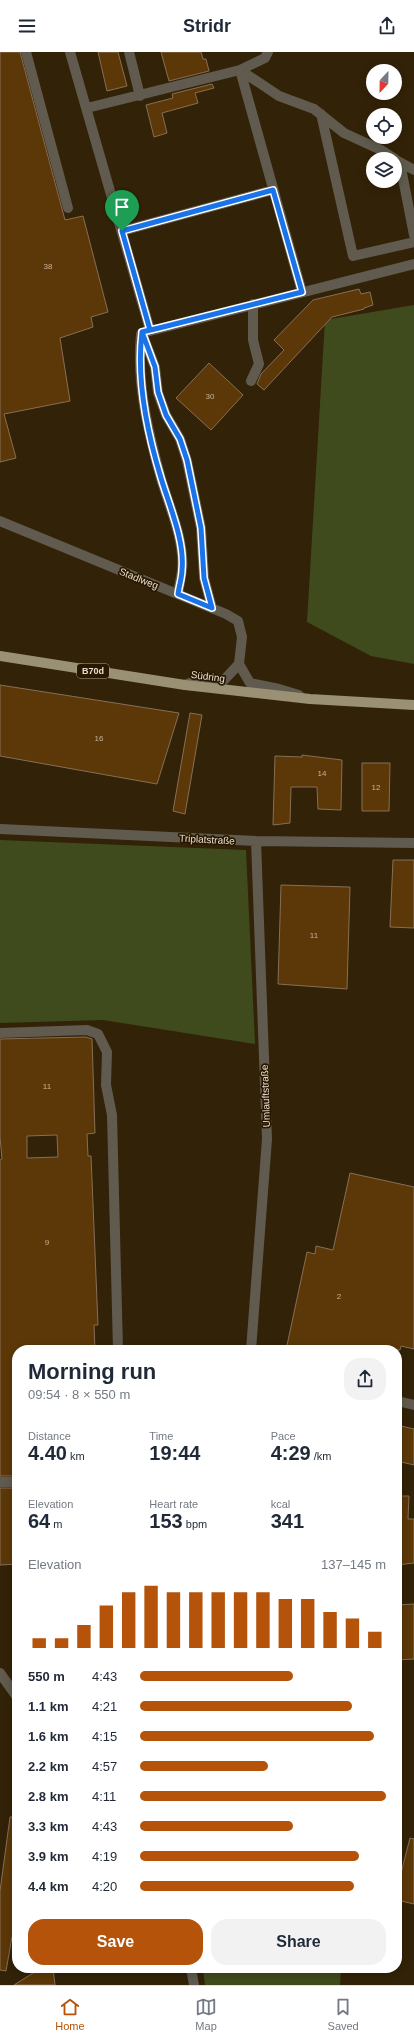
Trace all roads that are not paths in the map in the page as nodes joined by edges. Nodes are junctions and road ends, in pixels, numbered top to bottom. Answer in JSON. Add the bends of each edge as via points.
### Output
{"nodes":[{"id":1,"x":26,"y":52,"type":"edge"},
{"id":2,"x":70,"y":52,"type":"edge"},
{"id":3,"x":129,"y":52,"type":"edge"},
{"id":4,"x":268,"y":52,"type":"edge"},
{"id":5,"x":240,"y":70,"type":"junction"},
{"id":6,"x":140,"y":96,"type":"junction"},
{"id":7,"x":86,"y":108,"type":"junction"},
{"id":8,"x":321,"y":114,"type":"junction"},
{"id":9,"x":384,"y":152,"type":"edge"},
{"id":10,"x":402,"y":163,"type":"edge"},
{"id":11,"x":414,"y":170,"type":"edge"},
{"id":12,"x":402,"y":182,"type":"edge"},
{"id":13,"x":273,"y":190,"type":"junction"},
{"id":14,"x":68,"y":208,"type":"dead end"},
{"id":15,"x":122,"y":231,"type":"junction"},
{"id":16,"x":414,"y":235,"type":"edge"},
{"id":17,"x":414,"y":242,"type":"edge"},
{"id":18,"x":414,"y":264,"type":"edge"},
{"id":19,"x":302,"y":292,"type":"junction"},
{"id":20,"x":253,"y":304,"type":"junction"},
{"id":21,"x":146,"y":331,"type":"junction"},
{"id":22,"x":251,"y":381,"type":"dead end"},
{"id":23,"x":0,"y":521,"type":"edge"},
{"id":24,"x":178,"y":594,"type":"junction"},
{"id":25,"x":212,"y":608,"type":"junction"},
{"id":26,"x":0,"y":656,"type":"edge"},
{"id":27,"x":239,"y":664,"type":"junction"},
{"id":28,"x":185,"y":685,"type":"junction"},
{"id":29,"x":310,"y":699,"type":"junction"},
{"id":30,"x":414,"y":705,"type":"edge"},
{"id":31,"x":0,"y":829,"type":"edge"},
{"id":32,"x":256,"y":841,"type":"junction"},
{"id":33,"x":414,"y":843,"type":"edge"},
{"id":34,"x":0,"y":1033,"type":"edge"},
{"id":35,"x":118,"y":1345,"type":"edge"},
{"id":36,"x":251,"y":1345,"type":"edge"},
{"id":37,"x":402,"y":1402,"type":"edge"},
{"id":38,"x":414,"y":1405,"type":"edge"},
{"id":39,"x":0,"y":1482,"type":"edge"},
{"id":40,"x":12,"y":1482,"type":"edge"},
{"id":41,"x":0,"y":1673,"type":"edge"},
{"id":42,"x":12,"y":1690,"type":"edge"},
{"id":43,"x":193,"y":1973,"type":"edge"},
{"id":44,"x":194,"y":1985,"type":"edge"}],
"edges":[{"from":1,"to":14,"type":"street"},
{"from":2,"to":7,"type":"street"},
{"from":3,"to":6,"type":"street"},
{"from":4,"to":5,"type":"street","via":[[265,58]]},
{"from":5,"to":6,"type":"street"},
{"from":5,"to":8,"type":"street","via":[[279,96]]},
{"from":5,"to":13,"type":"street"},
{"from":6,"to":7,"type":"street"},
{"from":7,"to":15,"type":"street"},
{"from":8,"to":9,"type":"street","via":[[344,133]]},
{"from":8,"to":17,"type":"street","via":[[353,256]]},
{"from":10,"to":11,"type":"street"},
{"from":12,"to":16,"type":"street"},
{"from":13,"to":15,"type":"street"},
{"from":13,"to":19,"type":"street"},
{"from":15,"to":21,"type":"street"},
{"from":18,"to":19,"type":"street"},
{"from":19,"to":20,"type":"street"},
{"from":20,"to":21,"type":"street"},
{"from":20,"to":22,"type":"street","via":[[253,340],[259,364]]},
{"from":21,"to":24,"type":"street","via":[[139,356],[160,476],[181,548],[182,569]]},
{"from":21,"to":25,"type":"street","via":[[158,392],[187,460],[201,528],[204,578]]},
{"from":23,"to":24,"type":"street","name":"Stadlweg"},
{"from":24,"to":25,"type":"street","name":"Stadlweg"},
{"from":25,"to":27,"type":"street","name":"Stadlweg","via":[[238,621],[242,637]]},
{"from":26,"to":28,"type":"main road","name":"Südring","number":"B70d"},
{"from":27,"to":28,"type":"street","via":[[224,680],[200,679]]},
{"from":27,"to":29,"type":"street","via":[[250,683]]},
{"from":28,"to":29,"type":"main road","name":"Südring","number":"B70d"},
{"from":29,"to":30,"type":"main road","name":"Südring","number":"B70d"},
{"from":31,"to":32,"type":"street","name":"Triplatstraße"},
{"from":32,"to":33,"type":"street","name":"Triplatstraße"},
{"from":32,"to":36,"type":"street","name":"Umlauftstraße","via":[[267,1139]]},
{"from":34,"to":35,"type":"street","via":[[87,1030],[98,1034],[107,1052],[106,1085],[112,1115]]},
{"from":37,"to":38,"type":"street"},
{"from":39,"to":40,"type":"street"},
{"from":41,"to":42,"type":"street"},
{"from":43,"to":44,"type":"street"}]}
